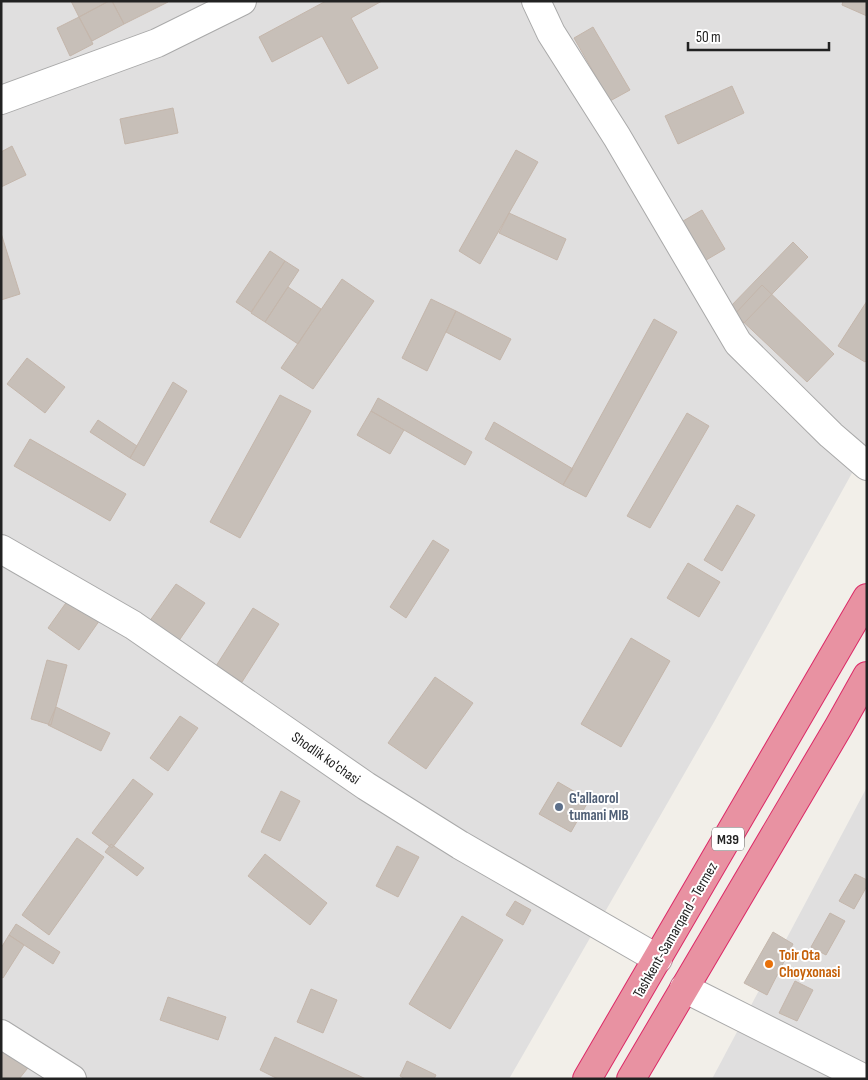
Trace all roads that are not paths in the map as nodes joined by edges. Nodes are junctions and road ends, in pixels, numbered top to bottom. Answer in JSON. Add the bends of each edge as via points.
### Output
{"nodes":[{"id":1,"x":242,"y":1,"type":"edge"},
{"id":2,"x":536,"y":1,"type":"edge"},
{"id":3,"x":1,"y":100,"type":"edge"},
{"id":4,"x":867,"y":466,"type":"edge"},
{"id":5,"x":1,"y":549,"type":"edge"},
{"id":6,"x":867,"y":598,"type":"edge"},
{"id":7,"x":867,"y":676,"type":"edge"},
{"id":8,"x":658,"y":959,"type":"junction"},
{"id":9,"x":684,"y":988,"type":"junction"},
{"id":10,"x":1,"y":1034,"type":"edge"},
{"id":11,"x":72,"y":1079,"type":"edge"},
{"id":12,"x":587,"y":1079,"type":"edge"},
{"id":13,"x":631,"y":1079,"type":"edge"},
{"id":14,"x":865,"y":1079,"type":"edge"}],
"edges":[{"from":1,"to":3,"type":"street","via":[[157,43]]},
{"from":2,"to":4,"type":"street","via":[[551,33],[738,343]]},
{"from":5,"to":8,"type":"street","name":"Shodlik ko'chasi","via":[[133,625],[366,786],[460,845]]},
{"from":6,"to":8,"type":"highway","name":"Tashkent-Samarqand - Termez","number":"M39"},
{"from":7,"to":9,"type":"highway","number":"M39"},
{"from":8,"to":12,"type":"highway","name":"Tashkent-Samarqand - Termez","number":"M39"},
{"from":9,"to":13,"type":"highway","number":"M39"},
{"from":9,"to":14,"type":"street"},
{"from":10,"to":11,"type":"street"}]}
